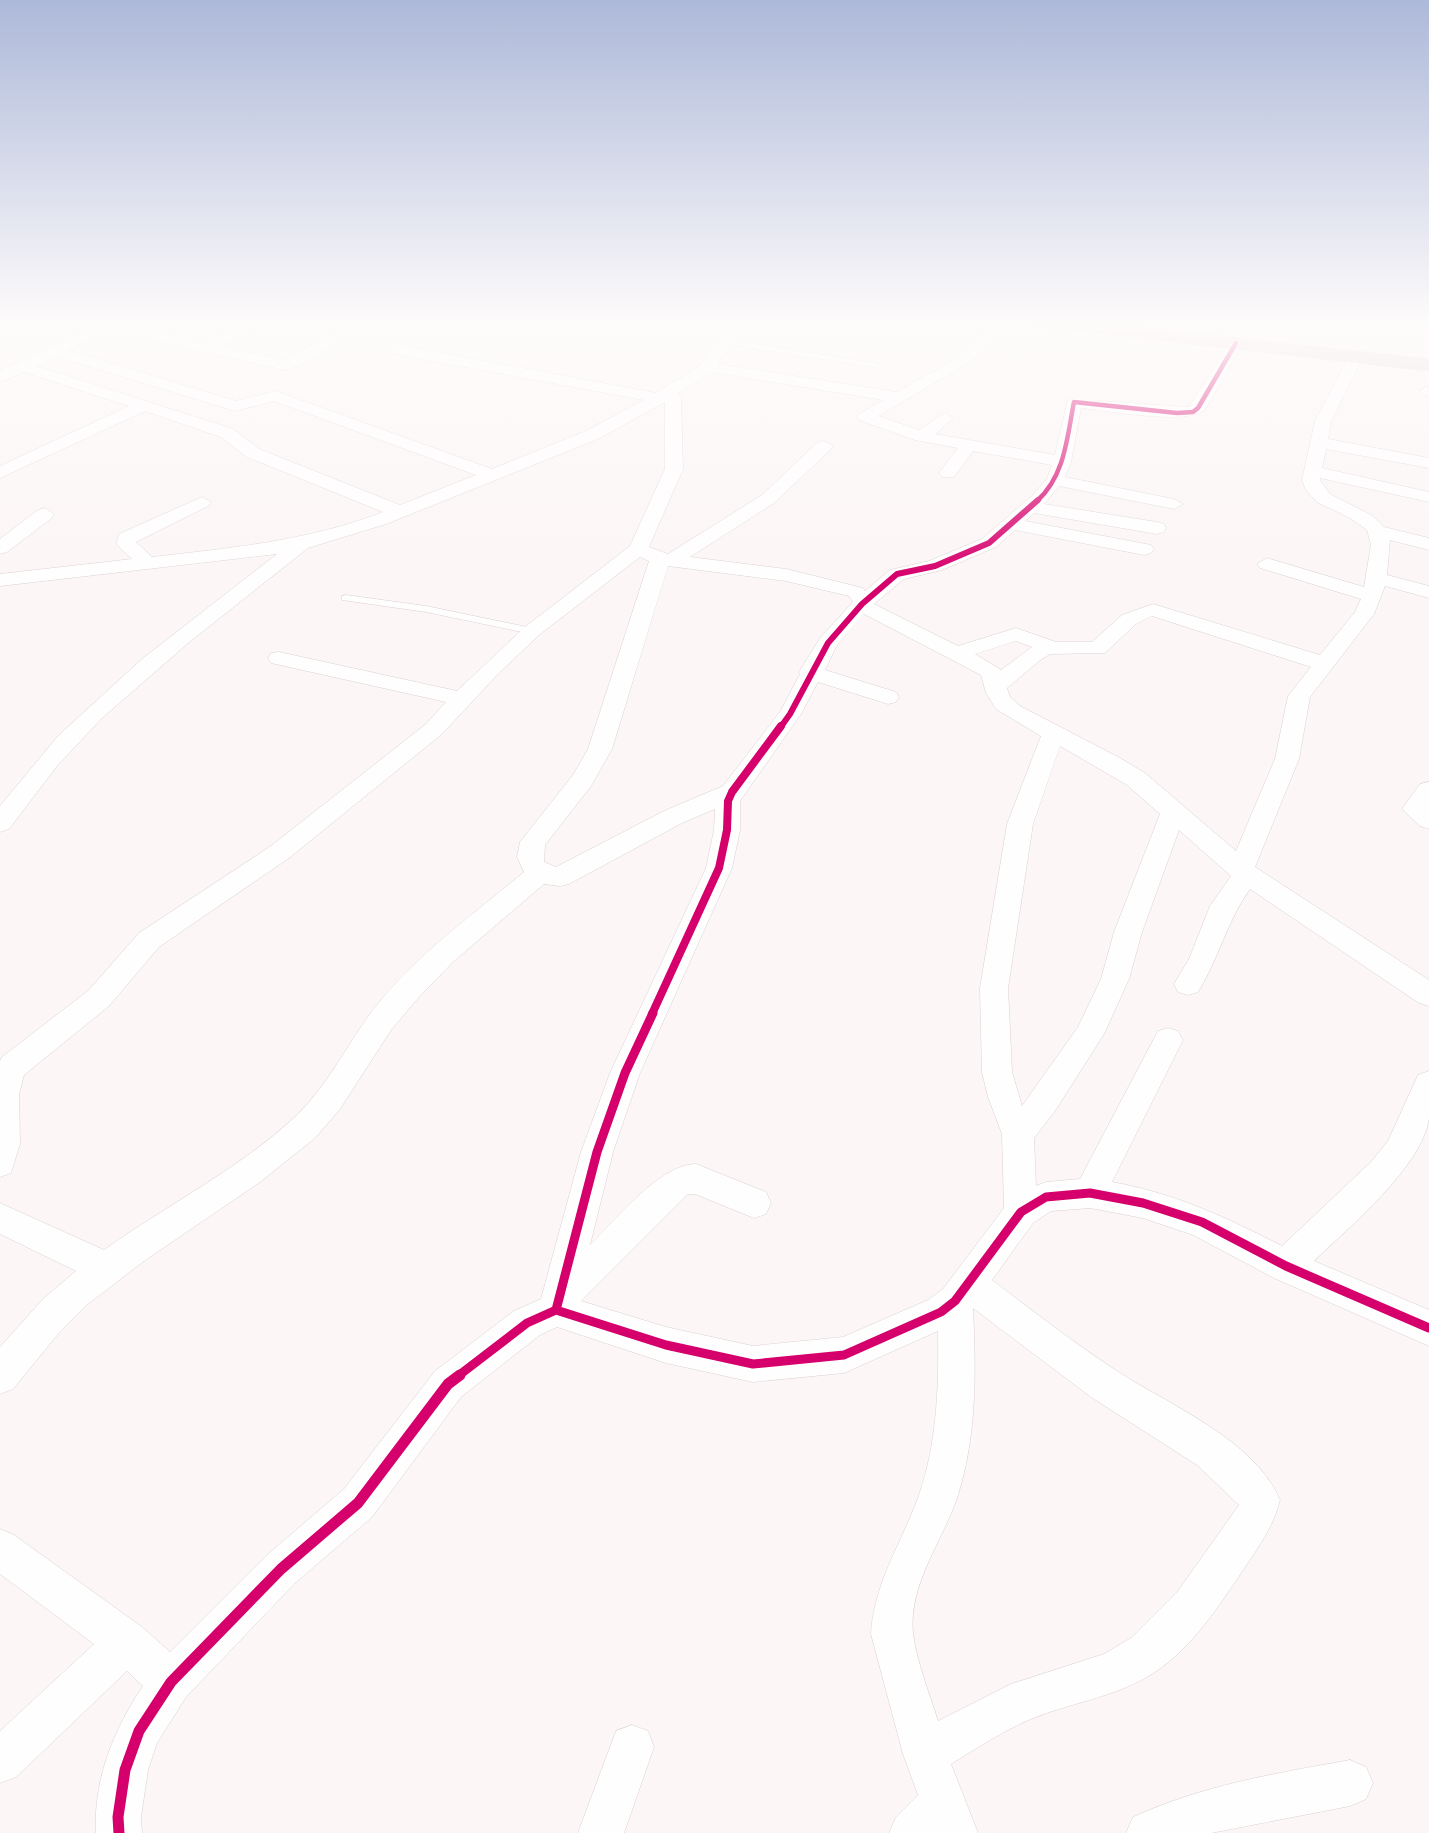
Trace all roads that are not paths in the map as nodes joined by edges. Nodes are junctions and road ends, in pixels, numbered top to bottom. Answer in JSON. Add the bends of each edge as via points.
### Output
{"nodes":[{"id":1,"x":140,"y":407,"type":"edge"},
{"id":2,"x":148,"y":407,"type":"edge"},
{"id":3,"x":304,"y":407,"type":"edge"},
{"id":4,"x":644,"y":407,"type":"edge"},
{"id":5,"x":673,"y":407,"type":"edge"},
{"id":6,"x":882,"y":407,"type":"edge"},
{"id":7,"x":1073,"y":407,"type":"edge"},
{"id":8,"x":1117,"y":407,"type":"edge"},
{"id":9,"x":1199,"y":407,"type":"edge"},
{"id":10,"x":1329,"y":407,"type":"edge"},
{"id":11,"x":945,"y":418,"type":"dead end"},
{"id":12,"x":986,"y":426,"type":"dead end"},
{"id":13,"x":921,"y":436,"type":"junction"},
{"id":14,"x":1318,"y":442,"type":"junction"},
{"id":15,"x":824,"y":446,"type":"dead end"},
{"id":16,"x":971,"y":446,"type":"junction"},
{"id":17,"x":989,"y":463,"type":"dead end"},
{"id":18,"x":1429,"y":463,"type":"edge"},
{"id":19,"x":1313,"y":471,"type":"junction"},
{"id":20,"x":948,"y":472,"type":"dead end"},
{"id":21,"x":0,"y":473,"type":"edge"},
{"id":22,"x":492,"y":475,"type":"junction"},
{"id":23,"x":1055,"y":478,"type":"junction"},
{"id":24,"x":1429,"y":497,"type":"edge"},
{"id":25,"x":202,"y":502,"type":"dead end"},
{"id":26,"x":1031,"y":507,"type":"junction"},
{"id":27,"x":400,"y":512,"type":"junction"},
{"id":28,"x":45,"y":514,"type":"dead end"},
{"id":29,"x":1011,"y":524,"type":"junction"},
{"id":30,"x":1377,"y":531,"type":"junction"},
{"id":31,"x":304,"y":543,"type":"junction"},
{"id":32,"x":1429,"y":544,"type":"edge"},
{"id":33,"x":0,"y":548,"type":"edge"},
{"id":34,"x":638,"y":549,"type":"junction"},
{"id":35,"x":1144,"y":549,"type":"dead end"},
{"id":36,"x":666,"y":559,"type":"junction"},
{"id":37,"x":148,"y":564,"type":"junction"},
{"id":38,"x":1267,"y":564,"type":"dead end"},
{"id":39,"x":39,"y":576,"type":"junction"},
{"id":40,"x":0,"y":580,"type":"edge"},
{"id":41,"x":1375,"y":587,"type":"junction"},
{"id":42,"x":1429,"y":592,"type":"edge"},
{"id":43,"x":346,"y":598,"type":"dead end"},
{"id":44,"x":0,"y":602,"type":"edge"},
{"id":45,"x":862,"y":604,"type":"junction"},
{"id":46,"x":532,"y":631,"type":"junction"},
{"id":47,"x":1051,"y":647,"type":"junction"},
{"id":48,"x":958,"y":653,"type":"junction"},
{"id":49,"x":279,"y":658,"type":"dead end"},
{"id":50,"x":1324,"y":664,"type":"junction"},
{"id":51,"x":810,"y":672,"type":"junction"},
{"id":52,"x":995,"y":687,"type":"junction"},
{"id":53,"x":888,"y":697,"type":"dead end"},
{"id":54,"x":462,"y":699,"type":"junction"},
{"id":55,"x":1054,"y":733,"type":"junction"},
{"id":56,"x":1429,"y":790,"type":"edge"},
{"id":57,"x":732,"y":792,"type":"junction"},
{"id":58,"x":1174,"y":810,"type":"junction"},
{"id":59,"x":1429,"y":820,"type":"edge"},
{"id":60,"x":0,"y":823,"type":"edge"},
{"id":61,"x":1244,"y":872,"type":"junction"},
{"id":62,"x":540,"y":873,"type":"junction"},
{"id":63,"x":1188,"y":984,"type":"dead end"},
{"id":64,"x":1429,"y":995,"type":"edge"},
{"id":65,"x":1168,"y":1040,"type":"dead end"},
{"id":66,"x":2,"y":1078,"type":"edge"},
{"id":67,"x":1429,"y":1084,"type":"edge"},
{"id":68,"x":1018,"y":1134,"type":"junction"},
{"id":69,"x":0,"y":1162,"type":"edge"},
{"id":70,"x":1090,"y":1193,"type":"junction"},
{"id":71,"x":754,"y":1203,"type":"dead end"},
{"id":72,"x":1021,"y":1212,"type":"junction"},
{"id":73,"x":0,"y":1218,"type":"edge"},
{"id":74,"x":1286,"y":1266,"type":"junction"},
{"id":75,"x":107,"y":1268,"type":"junction"},
{"id":76,"x":962,"y":1292,"type":"junction"},
{"id":77,"x":558,"y":1304,"type":"junction"},
{"id":78,"x":1429,"y":1328,"type":"edge"},
{"id":79,"x":0,"y":1376,"type":"edge"},
{"id":80,"x":0,"y":1549,"type":"edge"},
{"id":81,"x":127,"y":1642,"type":"junction"},
{"id":82,"x":171,"y":1682,"type":"junction"},
{"id":83,"x":632,"y":1747,"type":"dead end"},
{"id":84,"x":925,"y":1754,"type":"junction"},
{"id":85,"x":0,"y":1761,"type":"edge"},
{"id":86,"x":1350,"y":1783,"type":"dead end"},
{"id":87,"x":937,"y":1823,"type":"edge"},
{"id":88,"x":119,"y":1833,"type":"edge"},
{"id":89,"x":601,"y":1833,"type":"edge"},
{"id":90,"x":1149,"y":1833,"type":"edge"}],
"edges":[{"from":1,"to":21,"type":"street"},
{"from":2,"to":27,"type":"street","via":[[227,433],[254,453]]},
{"from":3,"to":22,"type":"street"},
{"from":4,"to":22,"type":"street","via":[[592,435]]},
{"from":5,"to":34,"type":"street","via":[[674,469]]},
{"from":6,"to":13,"type":"street","via":[[865,417]]},
{"from":7,"to":23,"type":"street"},
{"from":8,"to":9,"type":"street","via":[[1177,413],[1193,412]]},
{"from":10,"to":14,"type":"street"},
{"from":11,"to":13,"type":"street"},
{"from":12,"to":16,"type":"street"},
{"from":13,"to":16,"type":"street"},
{"from":14,"to":18,"type":"street"},
{"from":14,"to":19,"type":"street"},
{"from":15,"to":36,"type":"street","via":[[768,499]]},
{"from":16,"to":20,"type":"street"},
{"from":16,"to":23,"type":"street"},
{"from":17,"to":23,"type":"street"},
{"from":19,"to":24,"type":"street"},
{"from":19,"to":30,"type":"street","via":[[1312,486],[1320,495]]},
{"from":22,"to":27,"type":"street"},
{"from":23,"to":26,"type":"street"},
{"from":23,"to":26,"type":"street","via":[[1165,516]]},
{"from":25,"to":37,"type":"street","via":[[126,538],[126,544]]},
{"from":26,"to":29,"type":"street"},
{"from":27,"to":31,"type":"street"},
{"from":28,"to":33,"type":"street"},
{"from":29,"to":35,"type":"street"},
{"from":29,"to":45,"type":"street","via":[[974,551],[935,566],[897,574]]},
{"from":30,"to":32,"type":"street"},
{"from":30,"to":41,"type":"street","via":[[1381,548]]},
{"from":31,"to":37,"type":"street"},
{"from":31,"to":60,"type":"street","via":[[174,643],[125,686],[47,762]]},
{"from":34,"to":36,"type":"street"},
{"from":34,"to":46,"type":"street"},
{"from":36,"to":45,"type":"street","via":[[807,579],[856,592]]},
{"from":36,"to":62,"type":"street","via":[[600,749],[582,780],[528,852],[529,861]]},
{"from":37,"to":39,"type":"street"},
{"from":38,"to":41,"type":"street"},
{"from":39,"to":40,"type":"street"},
{"from":39,"to":44,"type":"street"},
{"from":41,"to":42,"type":"street"},
{"from":41,"to":50,"type":"street","via":[[1364,614]]},
{"from":43,"to":46,"type":"lane","via":[[426,609]]},
{"from":45,"to":48,"type":"street"},
{"from":45,"to":51,"type":"street","via":[[828,642]]},
{"from":46,"to":54,"type":"street"},
{"from":47,"to":48,"type":"street","via":[[1016,634]]},
{"from":47,"to":50,"type":"street","via":[[1097,648],[1123,624],[1153,610]]},
{"from":47,"to":52,"type":"street","via":[[1031,656]]},
{"from":48,"to":52,"type":"street","via":[[989,670]]},
{"from":49,"to":54,"type":"street"},
{"from":50,"to":61,"type":"street","via":[[1299,696],[1287,759]]},
{"from":51,"to":53,"type":"street"},
{"from":51,"to":57,"type":"street","via":[[790,714]]},
{"from":52,"to":55,"type":"street","via":[[1005,706]]},
{"from":54,"to":66,"type":"street","via":[[434,729],[280,852],[149,940],[99,998],[26,1054]]},
{"from":55,"to":58,"type":"street","via":[[1112,763]]},
{"from":55,"to":68,"type":"street","via":[[1020,824],[994,988],[997,1072]]},
{"from":56,"to":59,"type":"street","via":[[1414,809]]},
{"from":57,"to":62,"type":"street","via":[[673,817],[575,871],[560,877]]},
{"from":57,"to":77,"type":"street","via":[[719,868],[625,1073],[597,1152]]},
{"from":58,"to":61,"type":"street"},
{"from":58,"to":68,"type":"street","via":[[1128,932],[1115,979],[1089,1034]]},
{"from":61,"to":63,"type":"street","via":[[1223,906],[1202,962]]},
{"from":61,"to":64,"type":"street"},
{"from":62,"to":75,"type":"street","via":[[410,987],[306,1126],[249,1171]]},
{"from":65,"to":70,"type":"street"},
{"from":66,"to":69,"type":"street","via":[[5,1125]]},
{"from":67,"to":74,"type":"street","via":[[1400,1150]]},
{"from":68,"to":72,"type":"street"},
{"from":70,"to":72,"type":"street","via":[[1046,1197]]},
{"from":70,"to":74,"type":"street","via":[[1143,1203],[1202,1222]]},
{"from":71,"to":77,"type":"street","via":[[696,1179],[676,1184]]},
{"from":72,"to":76,"type":"street"},
{"from":73,"to":75,"type":"street"},
{"from":74,"to":78,"type":"street"},
{"from":75,"to":79,"type":"street","via":[[45,1323]]},
{"from":76,"to":77,"type":"street","via":[[941,1312],[844,1355],[753,1364],[666,1345]]},
{"from":76,"to":84,"type":"street","via":[[947,1462],[938,1497],[906,1566],[891,1614],[892,1634]]},
{"from":76,"to":84,"type":"street","via":[[1213,1455],[1251,1485],[1260,1500],[1257,1513],[1196,1600],[1173,1630],[1144,1655],[1113,1670],[1026,1699]]},
{"from":77,"to":82,"type":"street","via":[[448,1384],[358,1503],[281,1569]]},
{"from":80,"to":81,"type":"street"},
{"from":81,"to":82,"type":"street"},
{"from":81,"to":85,"type":"street"},
{"from":82,"to":88,"type":"street","via":[[140,1731],[124,1770]]},
{"from":83,"to":89,"type":"street"},
{"from":84,"to":87,"type":"street"},
{"from":86,"to":90,"type":"street","via":[[1221,1808],[1174,1820]]}]}
